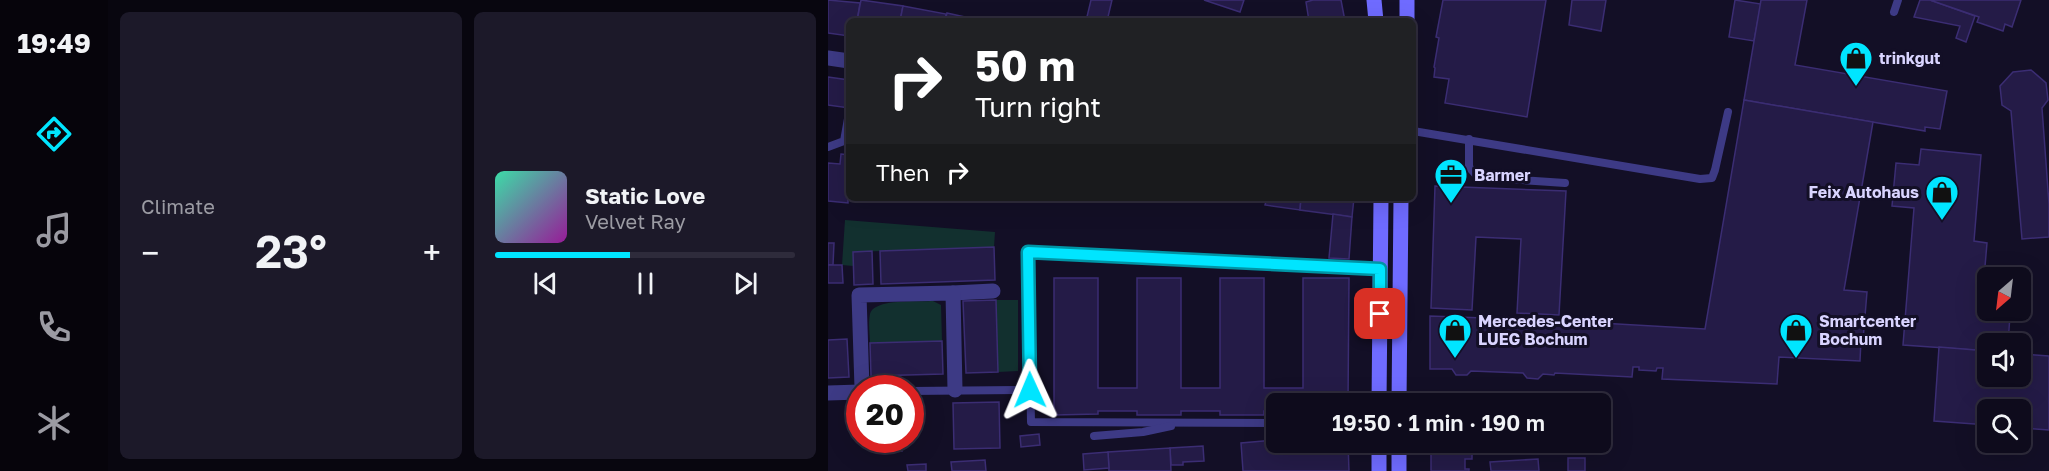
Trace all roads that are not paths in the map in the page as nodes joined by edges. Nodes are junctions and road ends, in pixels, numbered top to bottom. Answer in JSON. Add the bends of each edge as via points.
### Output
{"nodes":[{"id":1,"x":1374,"y":0,"type":"edge"},
{"id":2,"x":1407,"y":0,"type":"edge"},
{"id":3,"x":1898,"y":0,"type":"edge"},
{"id":4,"x":1894,"y":12,"type":"dead end"},
{"id":5,"x":1376,"y":18,"type":"edge"},
{"id":6,"x":1407,"y":18,"type":"edge"},
{"id":7,"x":828,"y":58,"type":"edge"},
{"id":8,"x":846,"y":61,"type":"edge"},
{"id":9,"x":1728,"y":112,"type":"dead end"},
{"id":10,"x":846,"y":130,"type":"edge"},
{"id":11,"x":1416,"y":131,"type":"edge"},
{"id":12,"x":1469,"y":139,"type":"junction"},
{"id":13,"x":828,"y":147,"type":"edge"},
{"id":14,"x":1565,"y":183,"type":"dead end"},
{"id":15,"x":1381,"y":201,"type":"edge"},
{"id":16,"x":1401,"y":201,"type":"edge"},
{"id":17,"x":1380,"y":269,"type":"junction"},
{"id":18,"x":993,"y":291,"type":"dead end"},
{"id":19,"x":952,"y":293,"type":"junction"},
{"id":20,"x":862,"y":375,"type":"edge"},
{"id":21,"x":956,"y":390,"type":"junction"},
{"id":22,"x":1030,"y":390,"type":"junction"},
{"id":23,"x":924,"y":391,"type":"edge"},
{"id":24,"x":828,"y":393,"type":"edge"},
{"id":25,"x":846,"y":393,"type":"edge"},
{"id":26,"x":1379,"y":393,"type":"edge"},
{"id":27,"x":1400,"y":393,"type":"edge"},
{"id":28,"x":1191,"y":422,"type":"junction"},
{"id":29,"x":1266,"y":423,"type":"edge"},
{"id":30,"x":1094,"y":436,"type":"dead end"},
{"id":31,"x":1379,"y":453,"type":"edge"},
{"id":32,"x":1399,"y":453,"type":"edge"},
{"id":33,"x":1379,"y":471,"type":"edge"},
{"id":34,"x":1400,"y":471,"type":"edge"}],
"edges":[{"from":1,"to":5,"type":"main road"},
{"from":2,"to":6,"type":"main road"},
{"from":3,"to":4,"type":"lane"},
{"from":7,"to":8,"type":"street"},
{"from":9,"to":12,"type":"lane","via":[[1712,178]]},
{"from":10,"to":13,"type":"lane","via":[[844,141]]},
{"from":11,"to":12,"type":"lane"},
{"from":12,"to":14,"type":"lane","via":[[1468,167],[1478,177]]},
{"from":15,"to":17,"type":"main road"},
{"from":16,"to":27,"type":"main road"},
{"from":17,"to":22,"type":"lane","via":[[1028,252]]},
{"from":17,"to":26,"type":"main road"},
{"from":18,"to":19,"type":"street"},
{"from":19,"to":20,"type":"street","via":[[859,295]]},
{"from":19,"to":21,"type":"street"},
{"from":21,"to":22,"type":"lane"},
{"from":21,"to":23,"type":"lane"},
{"from":22,"to":28,"type":"lane","via":[[1031,422]]},
{"from":24,"to":25,"type":"street"},
{"from":28,"to":29,"type":"lane"},
{"from":28,"to":30,"type":"lane","via":[[1143,432]]},
{"from":31,"to":33,"type":"main road"},
{"from":32,"to":34,"type":"main road"}]}
